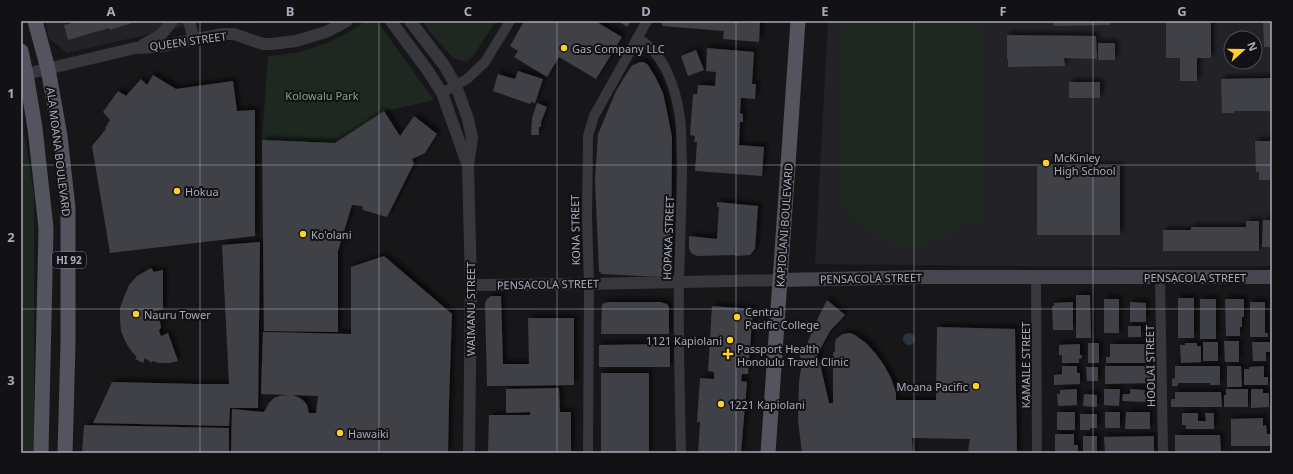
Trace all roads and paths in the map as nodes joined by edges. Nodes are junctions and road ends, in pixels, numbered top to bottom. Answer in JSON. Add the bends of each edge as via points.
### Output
{"nodes":[{"id":1,"x":35,"y":21,"type":"edge"},
{"id":2,"x":172,"y":21,"type":"edge"},
{"id":3,"x":189,"y":21,"type":"edge"},
{"id":4,"x":347,"y":21,"type":"edge"},
{"id":5,"x":390,"y":21,"type":"edge"},
{"id":6,"x":410,"y":21,"type":"edge"},
{"id":7,"x":510,"y":21,"type":"edge"},
{"id":8,"x":648,"y":21,"type":"edge"},
{"id":9,"x":798,"y":21,"type":"edge"},
{"id":10,"x":637,"y":38,"type":"junction"},
{"id":11,"x":194,"y":40,"type":"junction"},
{"id":12,"x":135,"y":48,"type":"junction"},
{"id":13,"x":21,"y":51,"type":"edge"},
{"id":14,"x":48,"y":69,"type":"junction"},
{"id":15,"x":26,"y":74,"type":"junction"},
{"id":16,"x":456,"y":86,"type":"junction"},
{"id":17,"x":442,"y":93,"type":"junction"},
{"id":18,"x":468,"y":165,"type":"junction"},
{"id":19,"x":1036,"y":277,"type":"junction"},
{"id":20,"x":1272,"y":277,"type":"edge"},
{"id":21,"x":1160,"y":278,"type":"junction"},
{"id":22,"x":780,"y":280,"type":"junction"},
{"id":23,"x":679,"y":282,"type":"junction"},
{"id":24,"x":589,"y":284,"type":"junction"},
{"id":25,"x":471,"y":285,"type":"junction"},
{"id":26,"x":41,"y":453,"type":"edge"},
{"id":27,"x":65,"y":453,"type":"edge"},
{"id":28,"x":469,"y":453,"type":"edge"},
{"id":29,"x":588,"y":453,"type":"edge"},
{"id":30,"x":681,"y":453,"type":"edge"},
{"id":31,"x":768,"y":453,"type":"edge"},
{"id":32,"x":1037,"y":453,"type":"edge"},
{"id":33,"x":1163,"y":453,"type":"edge"}],
"edges":[{"from":1,"to":14,"type":"main road","name":"ALA MOANA BOULEVARD","number":"HI 92"},
{"from":2,"to":12,"type":"street","via":[[161,35]]},
{"from":3,"to":11,"type":"street"},
{"from":4,"to":11,"type":"street","name":"QUEEN STREET","via":[[326,32],[296,41],[263,44],[228,34]]},
{"from":5,"to":17,"type":"street"},
{"from":6,"to":16,"type":"street","via":[[444,65]]},
{"from":7,"to":16,"type":"street","via":[[485,62]]},
{"from":8,"to":10,"type":"street","name":"KONA STREET"},
{"from":9,"to":22,"type":"main road","name":"KAPIOLANI BOULEVARD"},
{"from":10,"to":23,"type":"street","name":"HOPAKA STREET","via":[[652,51],[664,67],[674,90],[680,118],[682,185]]},
{"from":10,"to":24,"type":"street","name":"KONA STREET","via":[[594,116],[588,136],[586,218]]},
{"from":11,"to":12,"type":"street","name":"QUEEN STREET"},
{"from":12,"to":14,"type":"street","name":"QUEEN STREET"},
{"from":13,"to":15,"type":"main road","name":"ALA MOANA BOULEVARD","number":"HI 92"},
{"from":14,"to":15,"type":"street","name":"QUEEN STREET"},
{"from":14,"to":27,"type":"main road","name":"ALA MOANA BOULEVARD","number":"HI 92","via":[[60,136],[68,208]]},
{"from":15,"to":26,"type":"main road","name":"ALA MOANA BOULEVARD","number":"HI 92","via":[[46,228]]},
{"from":16,"to":17,"type":"street"},
{"from":16,"to":18,"type":"street","via":[[472,138]]},
{"from":17,"to":18,"type":"street"},
{"from":18,"to":25,"type":"street","name":"WAIMANU STREET"},
{"from":19,"to":21,"type":"main road","name":"PENSACOLA STREET"},
{"from":19,"to":22,"type":"main road","name":"PENSACOLA STREET"},
{"from":19,"to":32,"type":"street","name":"KAMAILE STREET"},
{"from":20,"to":21,"type":"main road","name":"PENSACOLA STREET"},
{"from":21,"to":33,"type":"street","name":"HOOLAI STREET"},
{"from":22,"to":23,"type":"street","name":"PENSACOLA STREET"},
{"from":22,"to":31,"type":"main road","name":"KAPIOLANI BOULEVARD"},
{"from":23,"to":24,"type":"street","name":"PENSACOLA STREET"},
{"from":23,"to":30,"type":"street","name":"HOPAKA STREET"},
{"from":24,"to":25,"type":"street","name":"PENSACOLA STREET"},
{"from":24,"to":29,"type":"street","name":"KONA STREET"},
{"from":25,"to":28,"type":"street","name":"WAIMANU STREET"}]}
